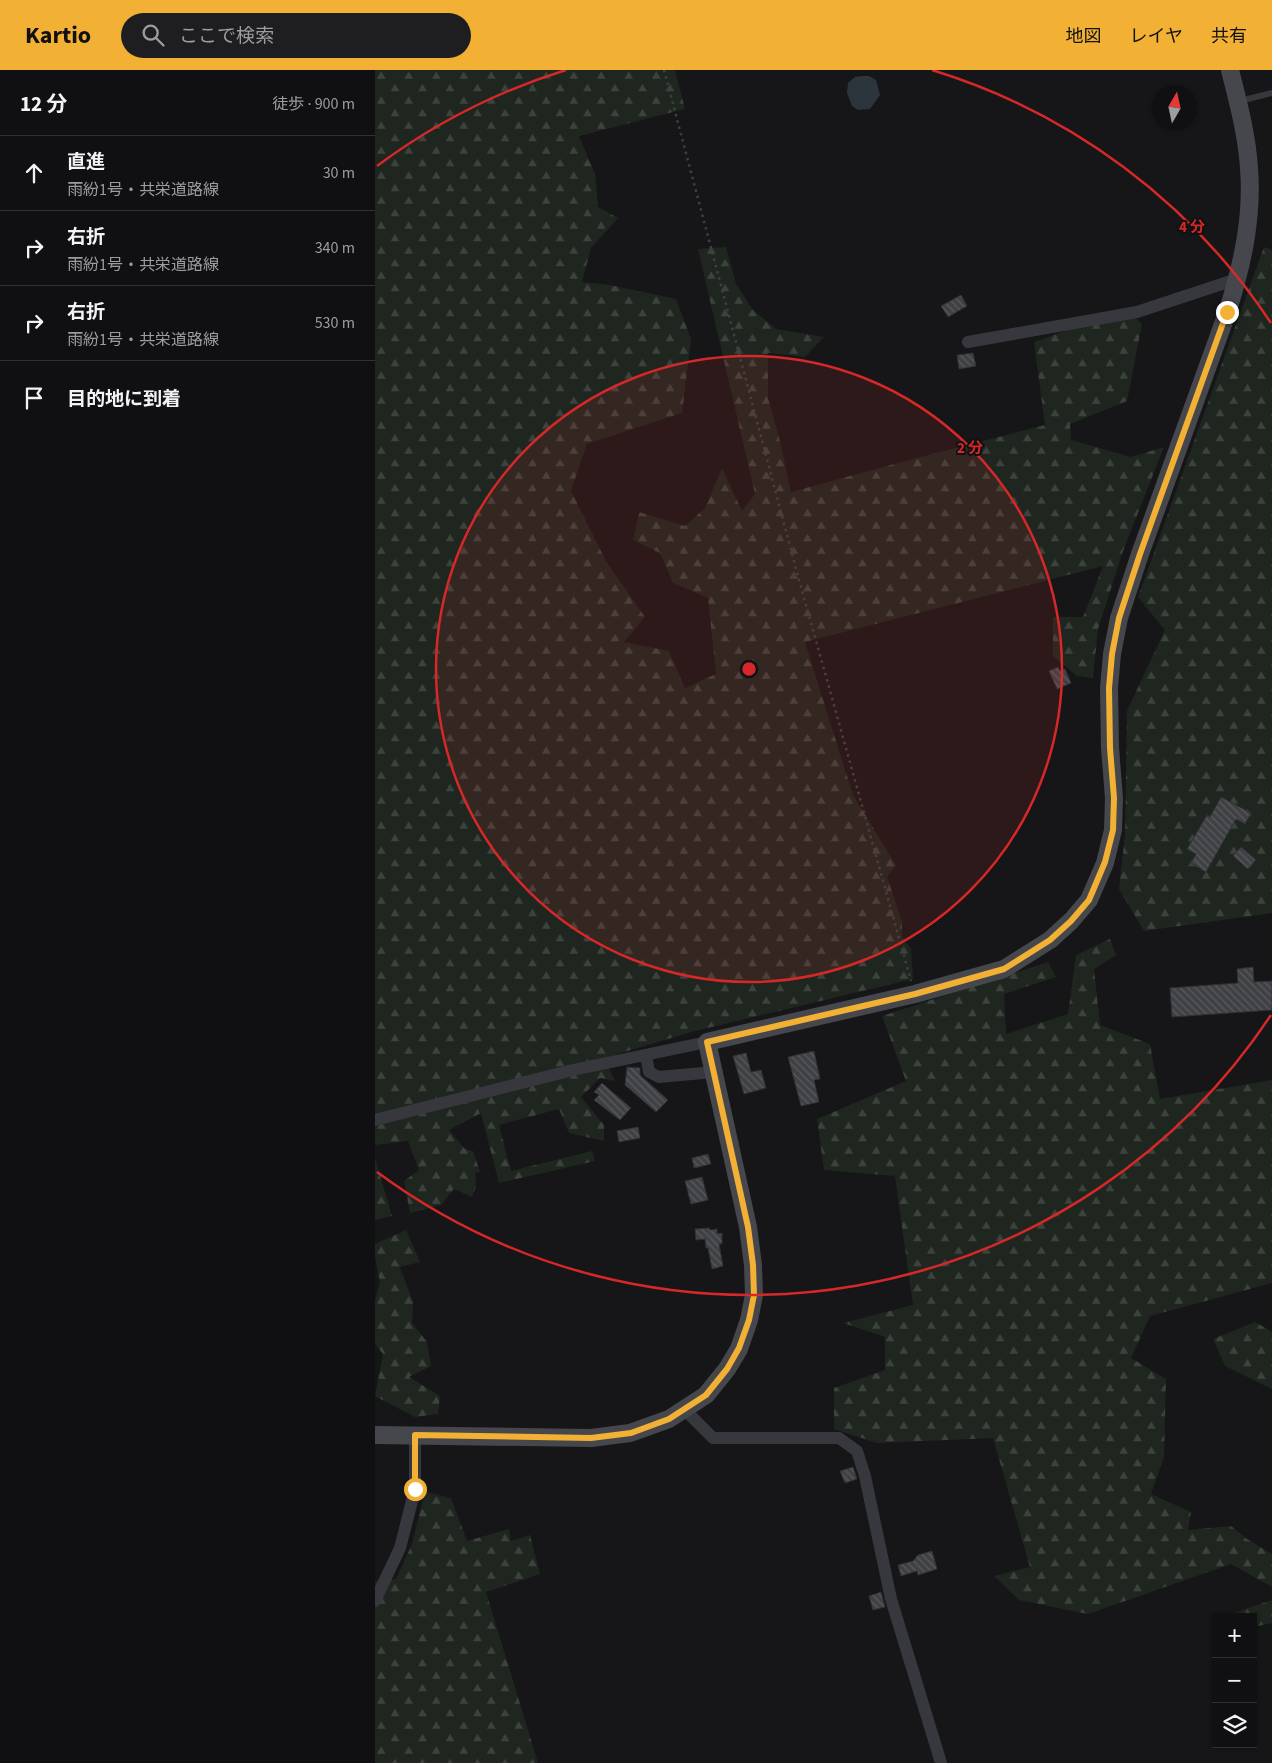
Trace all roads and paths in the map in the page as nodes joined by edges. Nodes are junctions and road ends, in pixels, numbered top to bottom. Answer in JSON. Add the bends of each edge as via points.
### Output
{"nodes":[{"id":1,"x":664,"y":70,"type":"edge"},
{"id":2,"x":1230,"y":70,"type":"edge"},
{"id":3,"x":1272,"y":93,"type":"edge"},
{"id":4,"x":1238,"y":102,"type":"junction"},
{"id":5,"x":1237,"y":279,"type":"junction"},
{"id":6,"x":968,"y":342,"type":"dead end"},
{"id":7,"x":915,"y":994,"type":"junction"},
{"id":8,"x":707,"y":1042,"type":"junction"},
{"id":9,"x":646,"y":1054,"type":"junction"},
{"id":10,"x":714,"y":1072,"type":"junction"},
{"id":11,"x":375,"y":1120,"type":"edge"},
{"id":12,"x":684,"y":1409,"type":"junction"},
{"id":13,"x":375,"y":1435,"type":"edge"},
{"id":14,"x":415,"y":1435,"type":"junction"},
{"id":15,"x":375,"y":1601,"type":"edge"},
{"id":16,"x":941,"y":1763,"type":"edge"}],
"edges":[{"from":1,"to":7,"type":"path","via":[[796,569]]},
{"from":2,"to":4,"type":"street"},
{"from":3,"to":4,"type":"lane"},
{"from":4,"to":5,"type":"street","via":[[1247,147],[1249,221]]},
{"from":5,"to":6,"type":"street","via":[[1137,312]]},
{"from":5,"to":7,"type":"street","via":[[1119,618],[1109,688],[1113,830],[1097,883],[1089,900],[1071,921],[1050,940],[1004,969]]},
{"from":7,"to":8,"type":"street"},
{"from":8,"to":9,"type":"street"},
{"from":8,"to":10,"type":"street"},
{"from":9,"to":10,"type":"street","via":[[649,1072],[659,1077]]},
{"from":9,"to":11,"type":"street"},
{"from":10,"to":12,"type":"street","via":[[748,1227],[754,1295],[739,1348],[727,1369],[706,1395]]},
{"from":12,"to":14,"type":"street","via":[[669,1419],[631,1433],[591,1438]]},
{"from":12,"to":16,"type":"street","via":[[713,1438],[839,1438],[857,1451],[891,1600]]},
{"from":13,"to":14,"type":"street"},
{"from":14,"to":15,"type":"street","via":[[415,1489],[400,1548]]}]}
